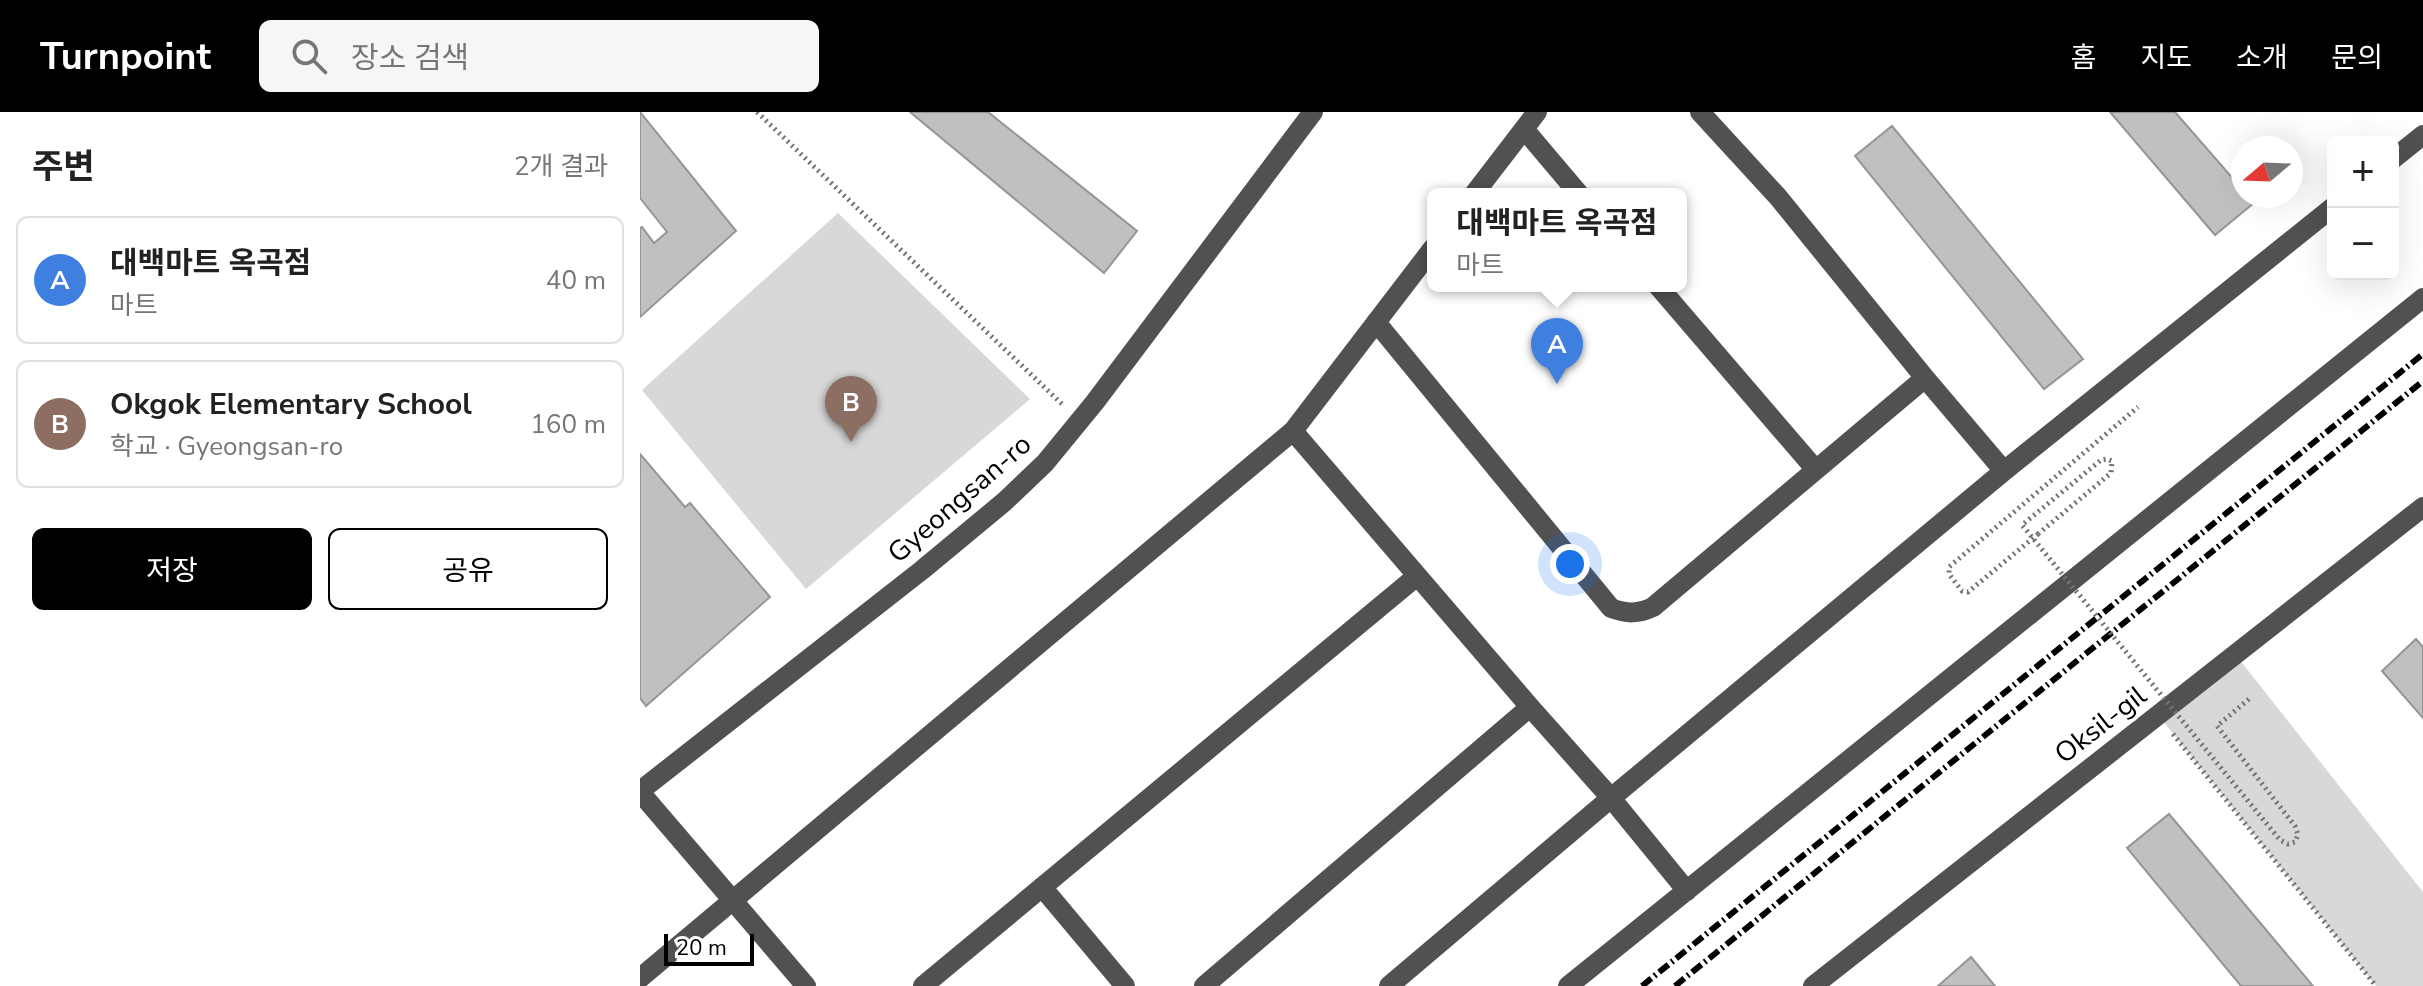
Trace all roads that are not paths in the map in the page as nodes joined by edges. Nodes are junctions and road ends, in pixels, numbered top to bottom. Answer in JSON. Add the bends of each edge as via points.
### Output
{"nodes":[{"id":1,"x":1313,"y":112,"type":"edge"},
{"id":2,"x":1537,"y":112,"type":"edge"},
{"id":3,"x":1700,"y":112,"type":"edge"},
{"id":4,"x":1524,"y":129,"type":"junction"},
{"id":5,"x":2423,"y":135,"type":"edge"},
{"id":6,"x":2399,"y":154,"type":"edge"},
{"id":7,"x":1479,"y":188,"type":"edge"},
{"id":8,"x":1574,"y":188,"type":"edge"},
{"id":9,"x":2332,"y":208,"type":"edge"},
{"id":10,"x":1427,"y":256,"type":"edge"},
{"id":11,"x":1663,"y":292,"type":"edge"},
{"id":12,"x":2423,"y":298,"type":"edge"},
{"id":13,"x":1376,"y":322,"type":"junction"},
{"id":14,"x":1925,"y":378,"type":"junction"},
{"id":15,"x":1293,"y":431,"type":"junction"},
{"id":16,"x":1816,"y":470,"type":"junction"},
{"id":17,"x":2004,"y":471,"type":"junction"},
{"id":18,"x":2423,"y":507,"type":"edge"},
{"id":19,"x":1417,"y":576,"type":"junction"},
{"id":20,"x":1530,"y":707,"type":"junction"},
{"id":21,"x":640,"y":792,"type":"edge"},
{"id":22,"x":1611,"y":798,"type":"junction"},
{"id":23,"x":1042,"y":887,"type":"junction"},
{"id":24,"x":1687,"y":891,"type":"junction"},
{"id":25,"x":733,"y":900,"type":"junction"},
{"id":26,"x":640,"y":978,"type":"edge"},
{"id":27,"x":806,"y":986,"type":"edge"},
{"id":28,"x":923,"y":986,"type":"edge"},
{"id":29,"x":1125,"y":986,"type":"edge"},
{"id":30,"x":1204,"y":986,"type":"edge"},
{"id":31,"x":1389,"y":986,"type":"edge"},
{"id":32,"x":1568,"y":986,"type":"edge"},
{"id":33,"x":1813,"y":986,"type":"edge"}],
"edges":[{"from":1,"to":21,"type":"street","name":"Gyeongsan-ro","via":[[1045,463],[1004,502]]},
{"from":2,"to":4,"type":"street"},
{"from":3,"to":14,"type":"street","via":[[1778,197]]},
{"from":4,"to":7,"type":"street"},
{"from":4,"to":8,"type":"street"},
{"from":5,"to":6,"type":"street"},
{"from":9,"to":17,"type":"street"},
{"from":10,"to":13,"type":"street"},
{"from":11,"to":16,"type":"street"},
{"from":12,"to":24,"type":"street"},
{"from":13,"to":15,"type":"street"},
{"from":13,"to":16,"type":"street","via":[[1611,608],[1625,613],[1653,607]]},
{"from":14,"to":16,"type":"street"},
{"from":14,"to":17,"type":"street"},
{"from":15,"to":19,"type":"street"},
{"from":15,"to":25,"type":"street"},
{"from":17,"to":22,"type":"street"},
{"from":18,"to":33,"type":"street","name":"Oksil-gil"},
{"from":19,"to":20,"type":"street"},
{"from":19,"to":23,"type":"street"},
{"from":20,"to":22,"type":"street"},
{"from":20,"to":30,"type":"street"},
{"from":21,"to":25,"type":"street"},
{"from":22,"to":24,"type":"street"},
{"from":22,"to":31,"type":"street"},
{"from":23,"to":28,"type":"street"},
{"from":23,"to":29,"type":"street"},
{"from":24,"to":32,"type":"street"},
{"from":25,"to":26,"type":"street"},
{"from":25,"to":27,"type":"street"}]}
